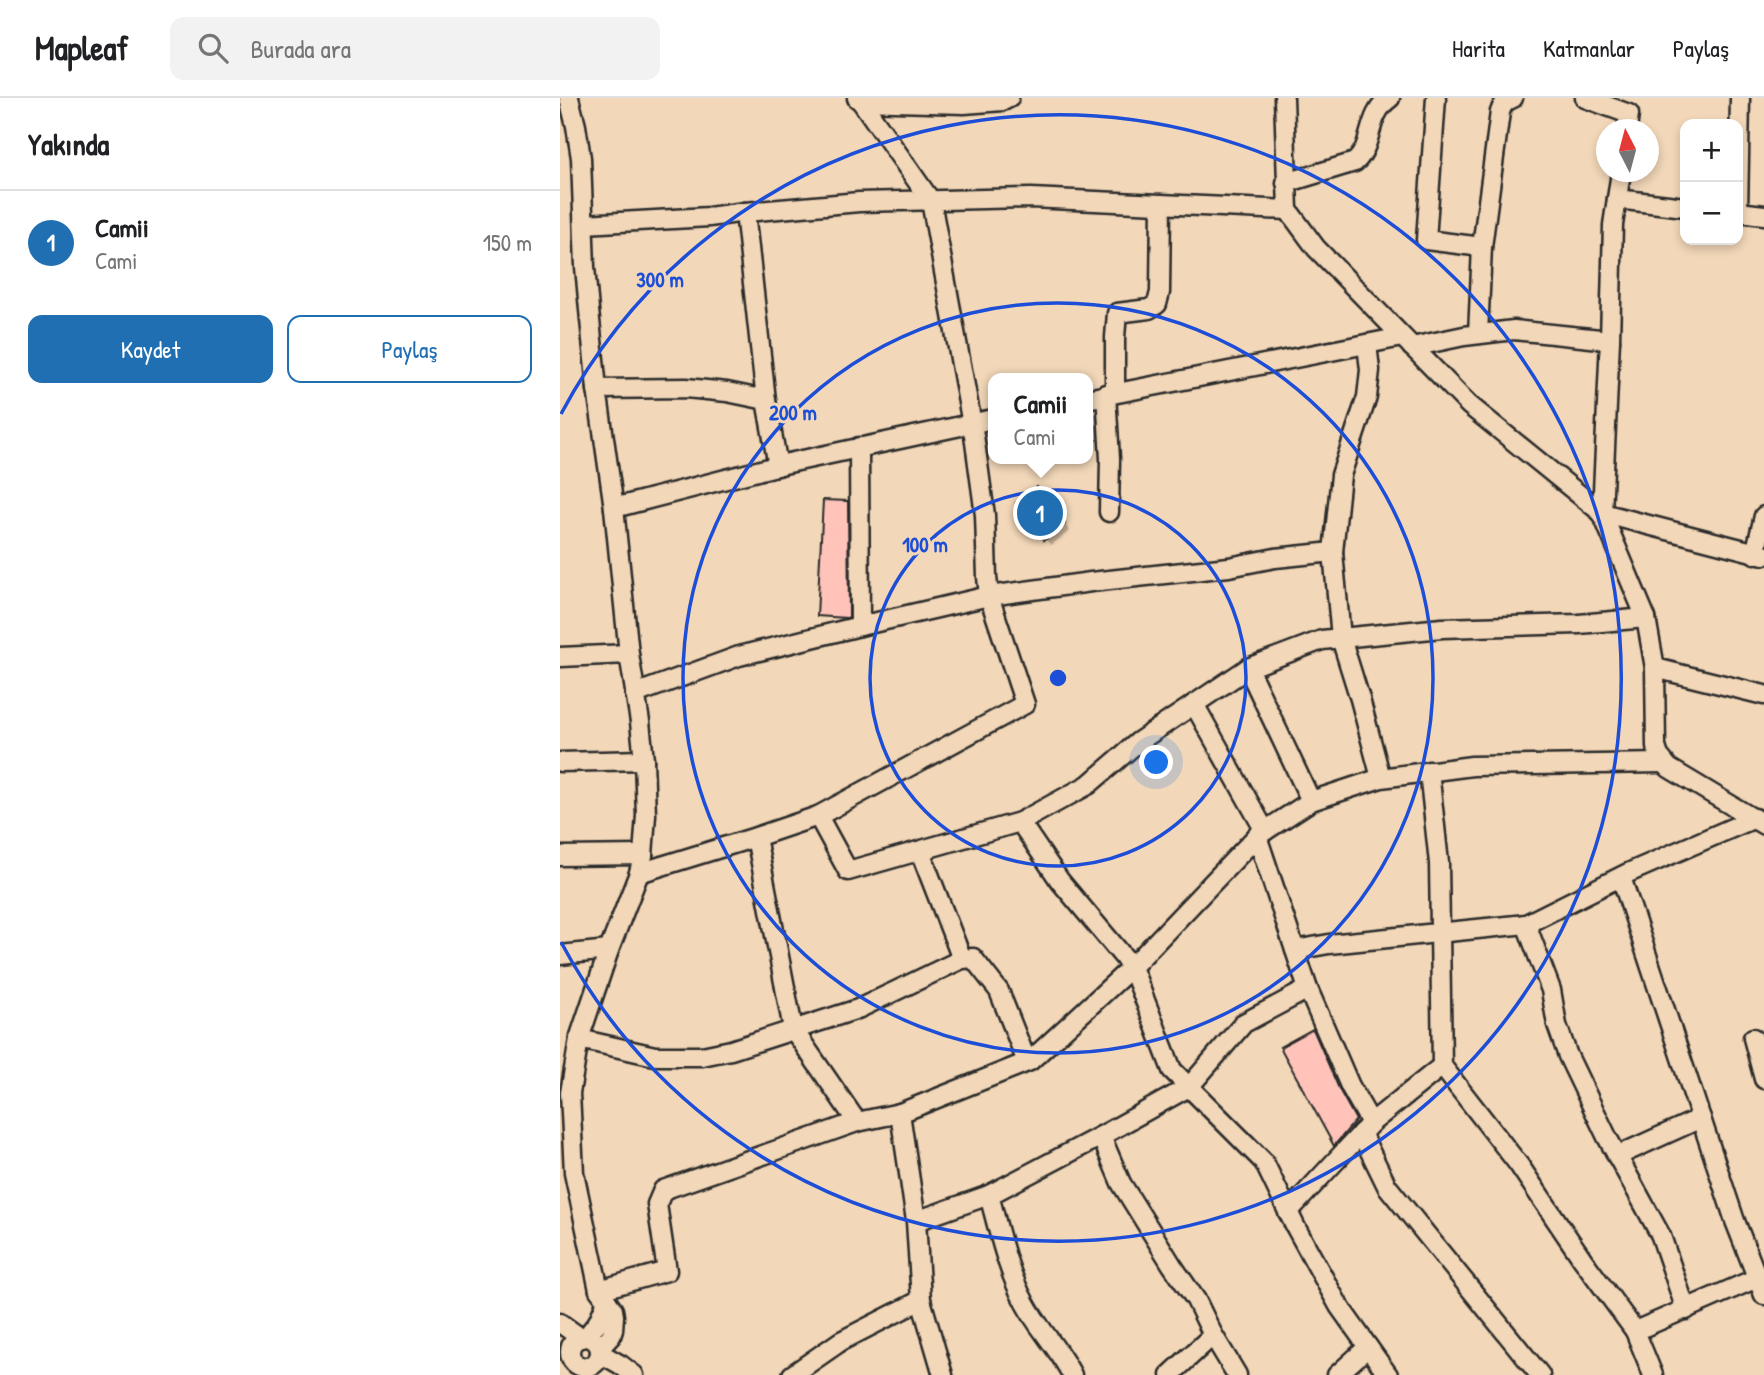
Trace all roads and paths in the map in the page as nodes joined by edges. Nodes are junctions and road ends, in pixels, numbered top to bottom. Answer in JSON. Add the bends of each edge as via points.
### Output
{"nodes":[{"id":1,"x":1009,"y":98,"type":"edge"},
{"id":2,"x":1284,"y":98,"type":"edge"},
{"id":3,"x":1390,"y":98,"type":"edge"},
{"id":4,"x":1436,"y":98,"type":"edge"},
{"id":5,"x":1513,"y":98,"type":"edge"},
{"id":6,"x":1585,"y":98,"type":"edge"},
{"id":7,"x":1740,"y":98,"type":"edge"},
{"id":8,"x":859,"y":99,"type":"edge"},
{"id":9,"x":574,"y":100,"type":"edge"},
{"id":10,"x":1631,"y":114,"type":"edge"},
{"id":11,"x":1620,"y":182,"type":"edge"},
{"id":12,"x":1739,"y":182,"type":"edge"},
{"id":13,"x":1286,"y":183,"type":"junction"},
{"id":14,"x":1617,"y":199,"type":"junction"},
{"id":15,"x":931,"y":201,"type":"junction"},
{"id":16,"x":1161,"y":204,"type":"junction"},
{"id":17,"x":1680,"y":206,"type":"edge"},
{"id":18,"x":1288,"y":210,"type":"junction"},
{"id":19,"x":745,"y":212,"type":"junction"},
{"id":20,"x":1743,"y":213,"type":"edge"},
{"id":21,"x":1764,"y":215,"type":"edge"},
{"id":22,"x":584,"y":224,"type":"junction"},
{"id":23,"x":1482,"y":247,"type":"junction"},
{"id":24,"x":1478,"y":334,"type":"junction"},
{"id":25,"x":1610,"y":340,"type":"junction"},
{"id":26,"x":1407,"y":342,"type":"junction"},
{"id":27,"x":1367,"y":344,"type":"junction"},
{"id":28,"x":597,"y":389,"type":"junction"},
{"id":29,"x":1110,"y":394,"type":"junction"},
{"id":30,"x":1093,"y":398,"type":"edge"},
{"id":31,"x":766,"y":400,"type":"junction"},
{"id":32,"x":988,"y":420,"type":"edge"},
{"id":33,"x":972,"y":424,"type":"junction"},
{"id":34,"x":859,"y":447,"type":"junction"},
{"id":35,"x":778,"y":466,"type":"junction"},
{"id":36,"x":614,"y":508,"type":"junction"},
{"id":37,"x":1109,"y":512,"type":"dead end"},
{"id":38,"x":1602,"y":513,"type":"junction"},
{"id":39,"x":1764,"y":516,"type":"edge"},
{"id":40,"x":1333,"y":552,"type":"junction"},
{"id":41,"x":1760,"y":554,"type":"edge"},
{"id":42,"x":989,"y":596,"type":"junction"},
{"id":43,"x":1646,"y":618,"type":"junction"},
{"id":44,"x":860,"y":626,"type":"junction"},
{"id":45,"x":1341,"y":638,"type":"junction"},
{"id":46,"x":629,"y":654,"type":"junction"},
{"id":47,"x":560,"y":657,"type":"edge"},
{"id":48,"x":1248,"y":668,"type":"junction"},
{"id":49,"x":1655,"y":668,"type":"junction"},
{"id":50,"x":635,"y":694,"type":"junction"},
{"id":51,"x":1764,"y":695,"type":"edge"},
{"id":52,"x":1195,"y":704,"type":"junction"},
{"id":53,"x":644,"y":760,"type":"junction"},
{"id":54,"x":560,"y":762,"type":"edge"},
{"id":55,"x":1664,"y":762,"type":"junction"},
{"id":56,"x":1429,"y":771,"type":"junction"},
{"id":57,"x":1381,"y":778,"type":"junction"},
{"id":58,"x":1311,"y":801,"type":"junction"},
{"id":59,"x":818,"y":816,"type":"junction"},
{"id":60,"x":1020,"y":822,"type":"junction"},
{"id":61,"x":1759,"y":822,"type":"edge"},
{"id":62,"x":1261,"y":833,"type":"junction"},
{"id":63,"x":756,"y":837,"type":"junction"},
{"id":64,"x":920,"y":851,"type":"junction"},
{"id":65,"x":643,"y":855,"type":"junction"},
{"id":66,"x":560,"y":856,"type":"edge"},
{"id":67,"x":639,"y":873,"type":"junction"},
{"id":68,"x":1621,"y":877,"type":"junction"},
{"id":69,"x":1526,"y":924,"type":"junction"},
{"id":70,"x":1441,"y":933,"type":"junction"},
{"id":71,"x":609,"y":950,"type":"junction"},
{"id":72,"x":1295,"y":950,"type":"junction"},
{"id":73,"x":560,"y":955,"type":"edge"},
{"id":74,"x":962,"y":959,"type":"junction"},
{"id":75,"x":1132,"y":967,"type":"junction"},
{"id":76,"x":1308,"y":989,"type":"junction"},
{"id":77,"x":793,"y":1030,"type":"junction"},
{"id":78,"x":1753,"y":1038,"type":"dead end"},
{"id":79,"x":579,"y":1039,"type":"junction"},
{"id":80,"x":1027,"y":1062,"type":"junction"},
{"id":81,"x":1442,"y":1066,"type":"junction"},
{"id":82,"x":1764,"y":1079,"type":"edge"},
{"id":83,"x":1189,"y":1087,"type":"junction"},
{"id":84,"x":900,"y":1113,"type":"junction"},
{"id":85,"x":1700,"y":1118,"type":"junction"},
{"id":86,"x":858,"y":1122,"type":"junction"},
{"id":87,"x":1366,"y":1128,"type":"junction"},
{"id":88,"x":1101,"y":1136,"type":"junction"},
{"id":89,"x":1617,"y":1156,"type":"junction"},
{"id":90,"x":989,"y":1195,"type":"junction"},
{"id":91,"x":1288,"y":1212,"type":"junction"},
{"id":92,"x":916,"y":1221,"type":"junction"},
{"id":93,"x":1762,"y":1283,"type":"edge"},
{"id":94,"x":603,"y":1295,"type":"junction"},
{"id":95,"x":921,"y":1300,"type":"junction"},
{"id":96,"x":1686,"y":1310,"type":"junction"},
{"id":97,"x":560,"y":1323,"type":"edge"},
{"id":98,"x":1635,"y":1331,"type":"junction"},
{"id":99,"x":1213,"y":1335,"type":"junction"},
{"id":100,"x":1368,"y":1347,"type":"junction"},
{"id":101,"x":580,"y":1356,"type":"edge"},
{"id":102,"x":634,"y":1375,"type":"edge"},
{"id":103,"x":792,"y":1375,"type":"edge"},
{"id":104,"x":943,"y":1375,"type":"edge"},
{"id":105,"x":1072,"y":1375,"type":"edge"},
{"id":106,"x":1170,"y":1375,"type":"edge"},
{"id":107,"x":1237,"y":1375,"type":"edge"},
{"id":108,"x":1337,"y":1375,"type":"edge"},
{"id":109,"x":1388,"y":1375,"type":"edge"},
{"id":110,"x":1540,"y":1375,"type":"edge"},
{"id":111,"x":1654,"y":1375,"type":"edge"}],
"edges":[{"from":1,"to":8,"type":"street","via":[[964,104]]},
{"from":2,"to":13,"type":"street"},
{"from":3,"to":13,"type":"street","via":[[1376,112],[1362,155],[1355,162]]},
{"from":4,"to":23,"type":"street","via":[[1426,240]]},
{"from":5,"to":23,"type":"street","via":[[1500,113]]},
{"from":6,"to":10,"type":"street"},
{"from":7,"to":12,"type":"street"},
{"from":8,"to":15,"type":"street"},
{"from":9,"to":22,"type":"street"},
{"from":11,"to":14,"type":"street"},
{"from":13,"to":18,"type":"street"},
{"from":14,"to":17,"type":"street"},
{"from":14,"to":25,"type":"street"},
{"from":15,"to":16,"type":"street","via":[[1031,198]]},
{"from":15,"to":19,"type":"street"},
{"from":15,"to":33,"type":"street"},
{"from":16,"to":18,"type":"street"},
{"from":16,"to":29,"type":"street","via":[[1157,304],[1117,313]]},
{"from":18,"to":26,"type":"street","via":[[1315,248]]},
{"from":19,"to":22,"type":"street"},
{"from":19,"to":31,"type":"street"},
{"from":20,"to":21,"type":"street"},
{"from":22,"to":28,"type":"street"},
{"from":23,"to":24,"type":"street"},
{"from":24,"to":25,"type":"street","via":[[1514,330]]},
{"from":24,"to":26,"type":"street"},
{"from":25,"to":38,"type":"street"},
{"from":26,"to":27,"type":"street"},
{"from":26,"to":38,"type":"street","via":[[1469,405]]},
{"from":27,"to":29,"type":"street"},
{"from":27,"to":40,"type":"street","via":[[1367,397],[1341,475]]},
{"from":28,"to":31,"type":"street","via":[[686,388]]},
{"from":28,"to":36,"type":"street"},
{"from":29,"to":30,"type":"street"},
{"from":29,"to":37,"type":"street"},
{"from":31,"to":35,"type":"street"},
{"from":32,"to":33,"type":"street"},
{"from":33,"to":34,"type":"street"},
{"from":33,"to":42,"type":"street","via":[[985,515]]},
{"from":34,"to":35,"type":"street"},
{"from":34,"to":44,"type":"street"},
{"from":35,"to":36,"type":"street"},
{"from":36,"to":46,"type":"street"},
{"from":38,"to":41,"type":"street"},
{"from":38,"to":43,"type":"street"},
{"from":39,"to":41,"type":"street"},
{"from":40,"to":42,"type":"street"},
{"from":40,"to":45,"type":"street"},
{"from":42,"to":44,"type":"street"},
{"from":42,"to":59,"type":"street","via":[[1026,704]]},
{"from":43,"to":45,"type":"street"},
{"from":43,"to":49,"type":"street"},
{"from":44,"to":50,"type":"street","via":[[739,656]]},
{"from":45,"to":48,"type":"street","via":[[1322,640]]},
{"from":45,"to":57,"type":"street"},
{"from":46,"to":47,"type":"street"},
{"from":46,"to":50,"type":"street"},
{"from":48,"to":52,"type":"street"},
{"from":48,"to":58,"type":"street"},
{"from":49,"to":51,"type":"street"},
{"from":49,"to":55,"type":"street","via":[[1656,747]]},
{"from":50,"to":53,"type":"street"},
{"from":52,"to":60,"type":"street","via":[[1138,742],[1088,785]]},
{"from":52,"to":62,"type":"street"},
{"from":53,"to":54,"type":"street"},
{"from":53,"to":65,"type":"street"},
{"from":55,"to":56,"type":"street"},
{"from":55,"to":61,"type":"street"},
{"from":56,"to":57,"type":"street"},
{"from":56,"to":70,"type":"street"},
{"from":57,"to":58,"type":"street"},
{"from":58,"to":62,"type":"street"},
{"from":59,"to":63,"type":"street"},
{"from":59,"to":64,"type":"street","via":[[848,872]]},
{"from":60,"to":64,"type":"street"},
{"from":60,"to":75,"type":"street","via":[[1060,881]]},
{"from":61,"to":68,"type":"street"},
{"from":62,"to":72,"type":"street"},
{"from":62,"to":75,"type":"street"},
{"from":63,"to":67,"type":"street"},
{"from":63,"to":77,"type":"street"},
{"from":64,"to":74,"type":"street"},
{"from":65,"to":66,"type":"street"},
{"from":65,"to":67,"type":"street"},
{"from":67,"to":71,"type":"street"},
{"from":68,"to":69,"type":"street"},
{"from":68,"to":85,"type":"street"},
{"from":69,"to":70,"type":"street"},
{"from":69,"to":89,"type":"street","via":[[1551,990],[1568,1056]]},
{"from":70,"to":72,"type":"street"},
{"from":70,"to":81,"type":"street"},
{"from":71,"to":73,"type":"street"},
{"from":71,"to":79,"type":"street"},
{"from":72,"to":76,"type":"street"},
{"from":74,"to":77,"type":"street","via":[[858,1009]]},
{"from":74,"to":80,"type":"street","via":[[973,958],[999,991]]},
{"from":75,"to":80,"type":"street"},
{"from":75,"to":83,"type":"street","via":[[1172,1070]]},
{"from":76,"to":83,"type":"street","via":[[1244,1023]]},
{"from":76,"to":87,"type":"street"},
{"from":77,"to":79,"type":"street","via":[[731,1051],[686,1057]]},
{"from":77,"to":86,"type":"street"},
{"from":78,"to":82,"type":"street"},
{"from":79,"to":94,"type":"street","via":[[570,1093],[574,1173]]},
{"from":80,"to":84,"type":"street"},
{"from":81,"to":87,"type":"street"},
{"from":81,"to":98,"type":"street"},
{"from":83,"to":88,"type":"street"},
{"from":83,"to":91,"type":"street","via":[[1264,1162]]},
{"from":84,"to":86,"type":"street"},
{"from":84,"to":92,"type":"street"},
{"from":85,"to":89,"type":"street"},
{"from":85,"to":93,"type":"street"},
{"from":86,"to":94,"type":"street","via":[[663,1189],[657,1204],[667,1271]]},
{"from":87,"to":91,"type":"street"},
{"from":87,"to":110,"type":"street","via":[[1387,1186]]},
{"from":88,"to":90,"type":"street"},
{"from":88,"to":99,"type":"street","via":[[1121,1183],[1196,1300]]},
{"from":89,"to":96,"type":"street","via":[[1661,1236]]},
{"from":90,"to":92,"type":"street"},
{"from":90,"to":105,"type":"street","via":[[1025,1304]]},
{"from":91,"to":100,"type":"street","via":[[1339,1306]]},
{"from":92,"to":95,"type":"street"},
{"from":93,"to":96,"type":"street"},
{"from":94,"to":101,"type":"street","via":[[598,1322]]},
{"from":95,"to":103,"type":"street","via":[[841,1341]]},
{"from":95,"to":104,"type":"street"},
{"from":96,"to":98,"type":"street"},
{"from":97,"to":101,"type":"street"},
{"from":98,"to":111,"type":"street"},
{"from":99,"to":106,"type":"street"},
{"from":99,"to":107,"type":"street"},
{"from":100,"to":108,"type":"street"},
{"from":100,"to":109,"type":"street"},
{"from":101,"to":102,"type":"street"}]}
